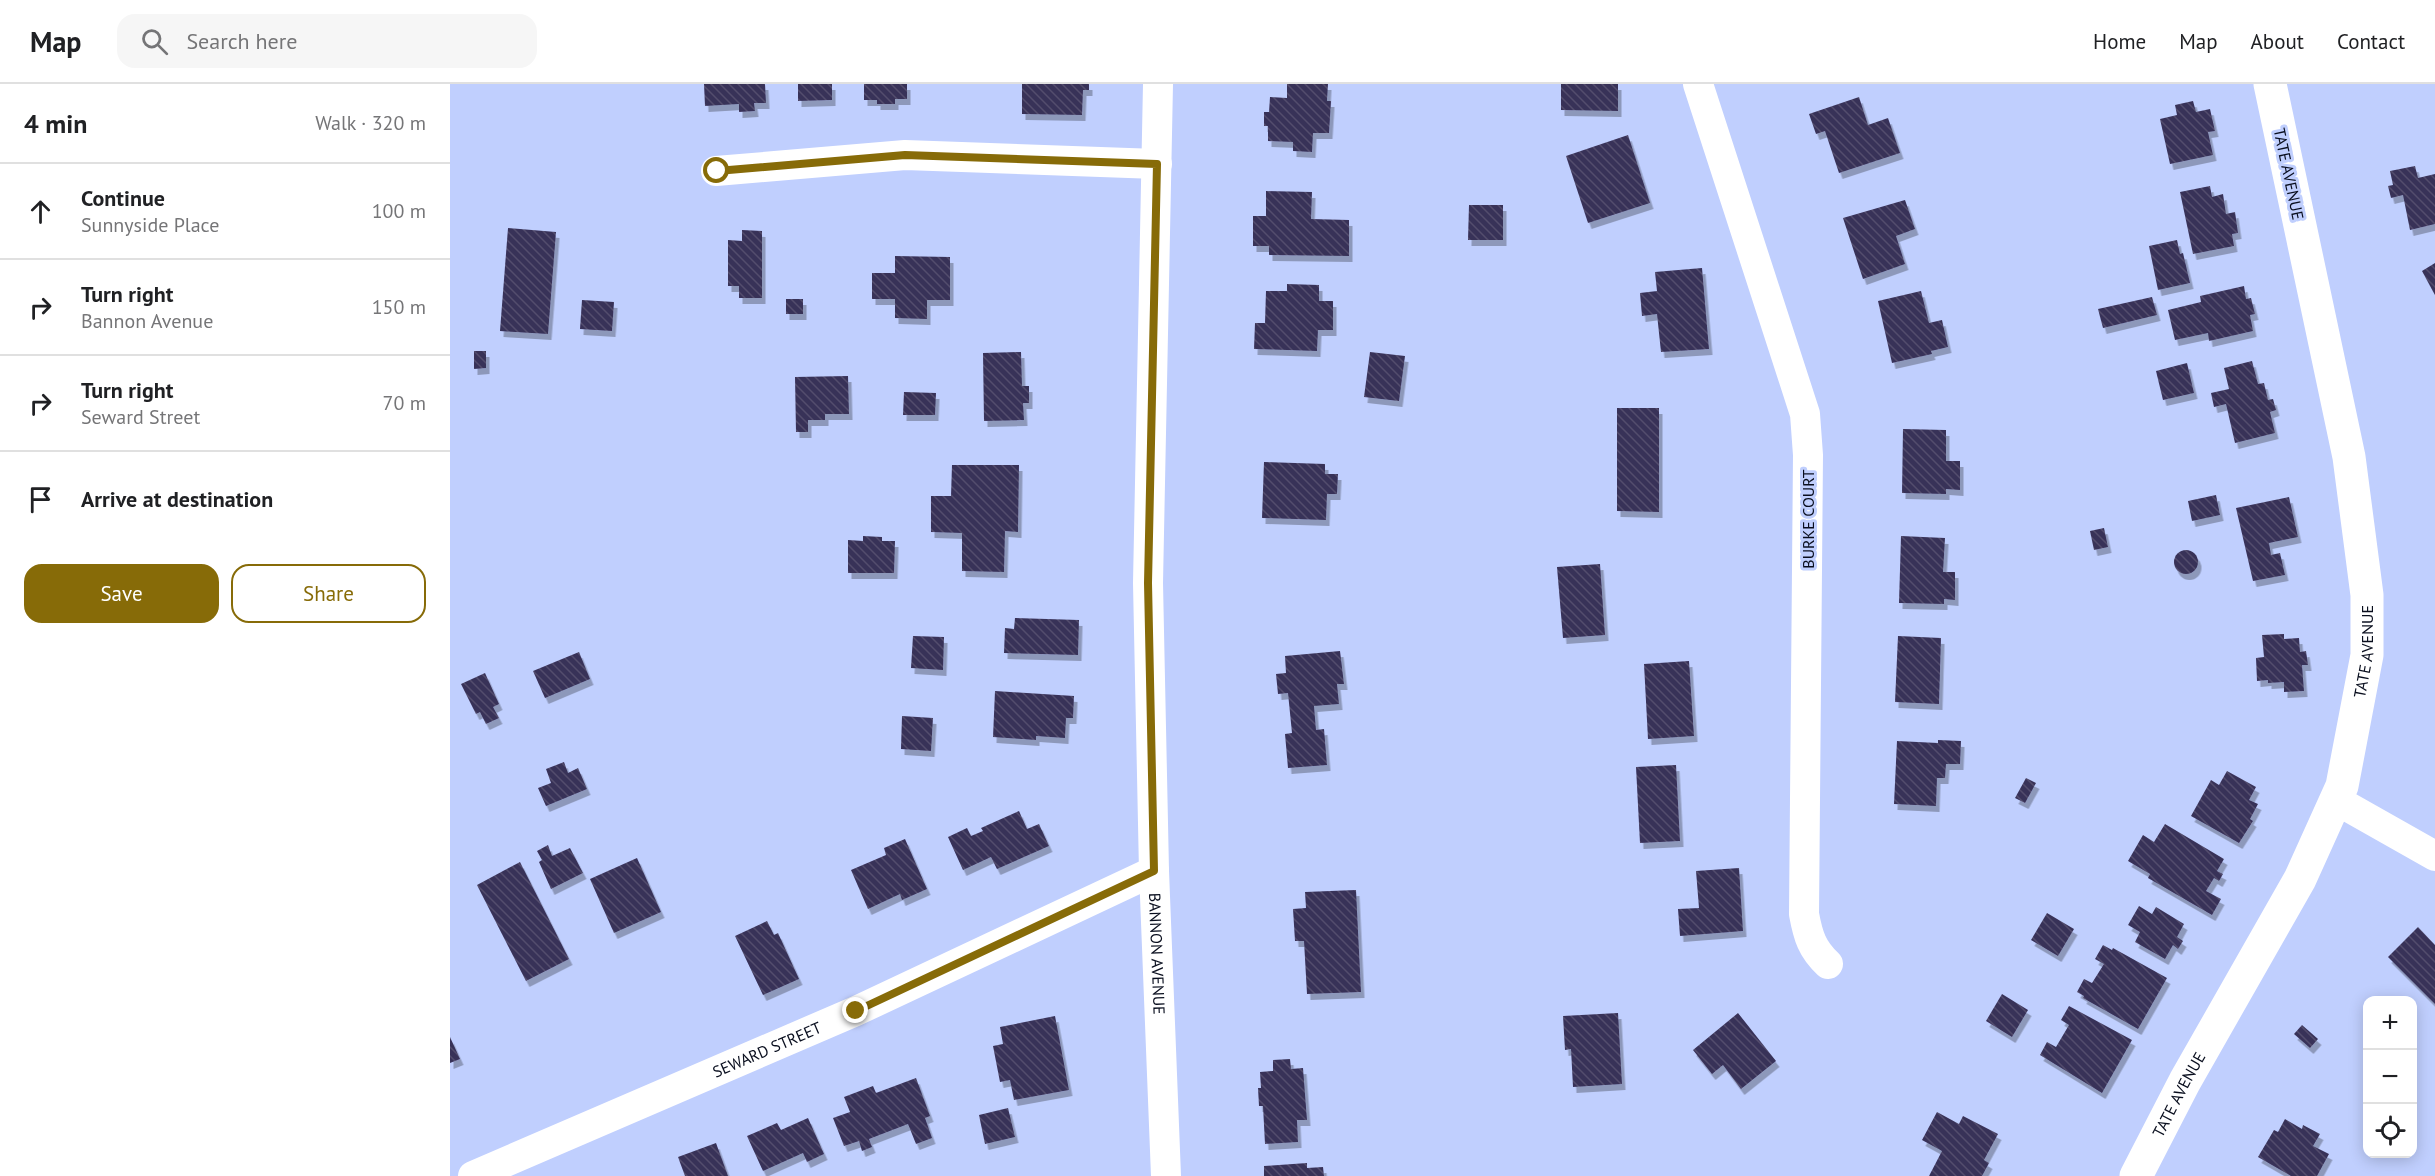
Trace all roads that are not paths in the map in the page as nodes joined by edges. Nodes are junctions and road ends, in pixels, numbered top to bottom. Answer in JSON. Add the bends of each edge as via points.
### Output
{"nodes":[{"id":1,"x":1158,"y":84,"type":"edge"},
{"id":2,"x":1698,"y":84,"type":"edge"},
{"id":3,"x":2270,"y":84,"type":"edge"},
{"id":4,"x":1157,"y":164,"type":"junction"},
{"id":5,"x":717,"y":171,"type":"dead end"},
{"id":6,"x":2336,"y":800,"type":"junction"},
{"id":7,"x":2435,"y":856,"type":"edge"},
{"id":8,"x":1154,"y":871,"type":"junction"},
{"id":9,"x":1828,"y":964,"type":"dead end"},
{"id":10,"x":473,"y":1176,"type":"edge"},
{"id":11,"x":1166,"y":1176,"type":"edge"},
{"id":12,"x":2136,"y":1176,"type":"edge"}],
"edges":[{"from":1,"to":4,"type":"street","name":"BANNON AVENUE"},
{"from":2,"to":9,"type":"street","name":"BURKE COURT","via":[[1805,414],[1808,455],[1804,914],[1815,951]]},
{"from":3,"to":6,"type":"street","name":"TATE AVENUE","via":[[2349,457],[2367,595],[2367,655]]},
{"from":4,"to":5,"type":"street","via":[[905,155]]},
{"from":4,"to":8,"type":"street","name":"BANNON AVENUE","via":[[1148,583]]},
{"from":6,"to":7,"type":"street"},
{"from":6,"to":12,"type":"street","name":"TATE AVENUE","via":[[2300,879],[2185,1081]]},
{"from":8,"to":10,"type":"street","name":"SEWARD STREET","via":[[856,1011]]},
{"from":8,"to":11,"type":"street","name":"BANNON AVENUE"}]}
